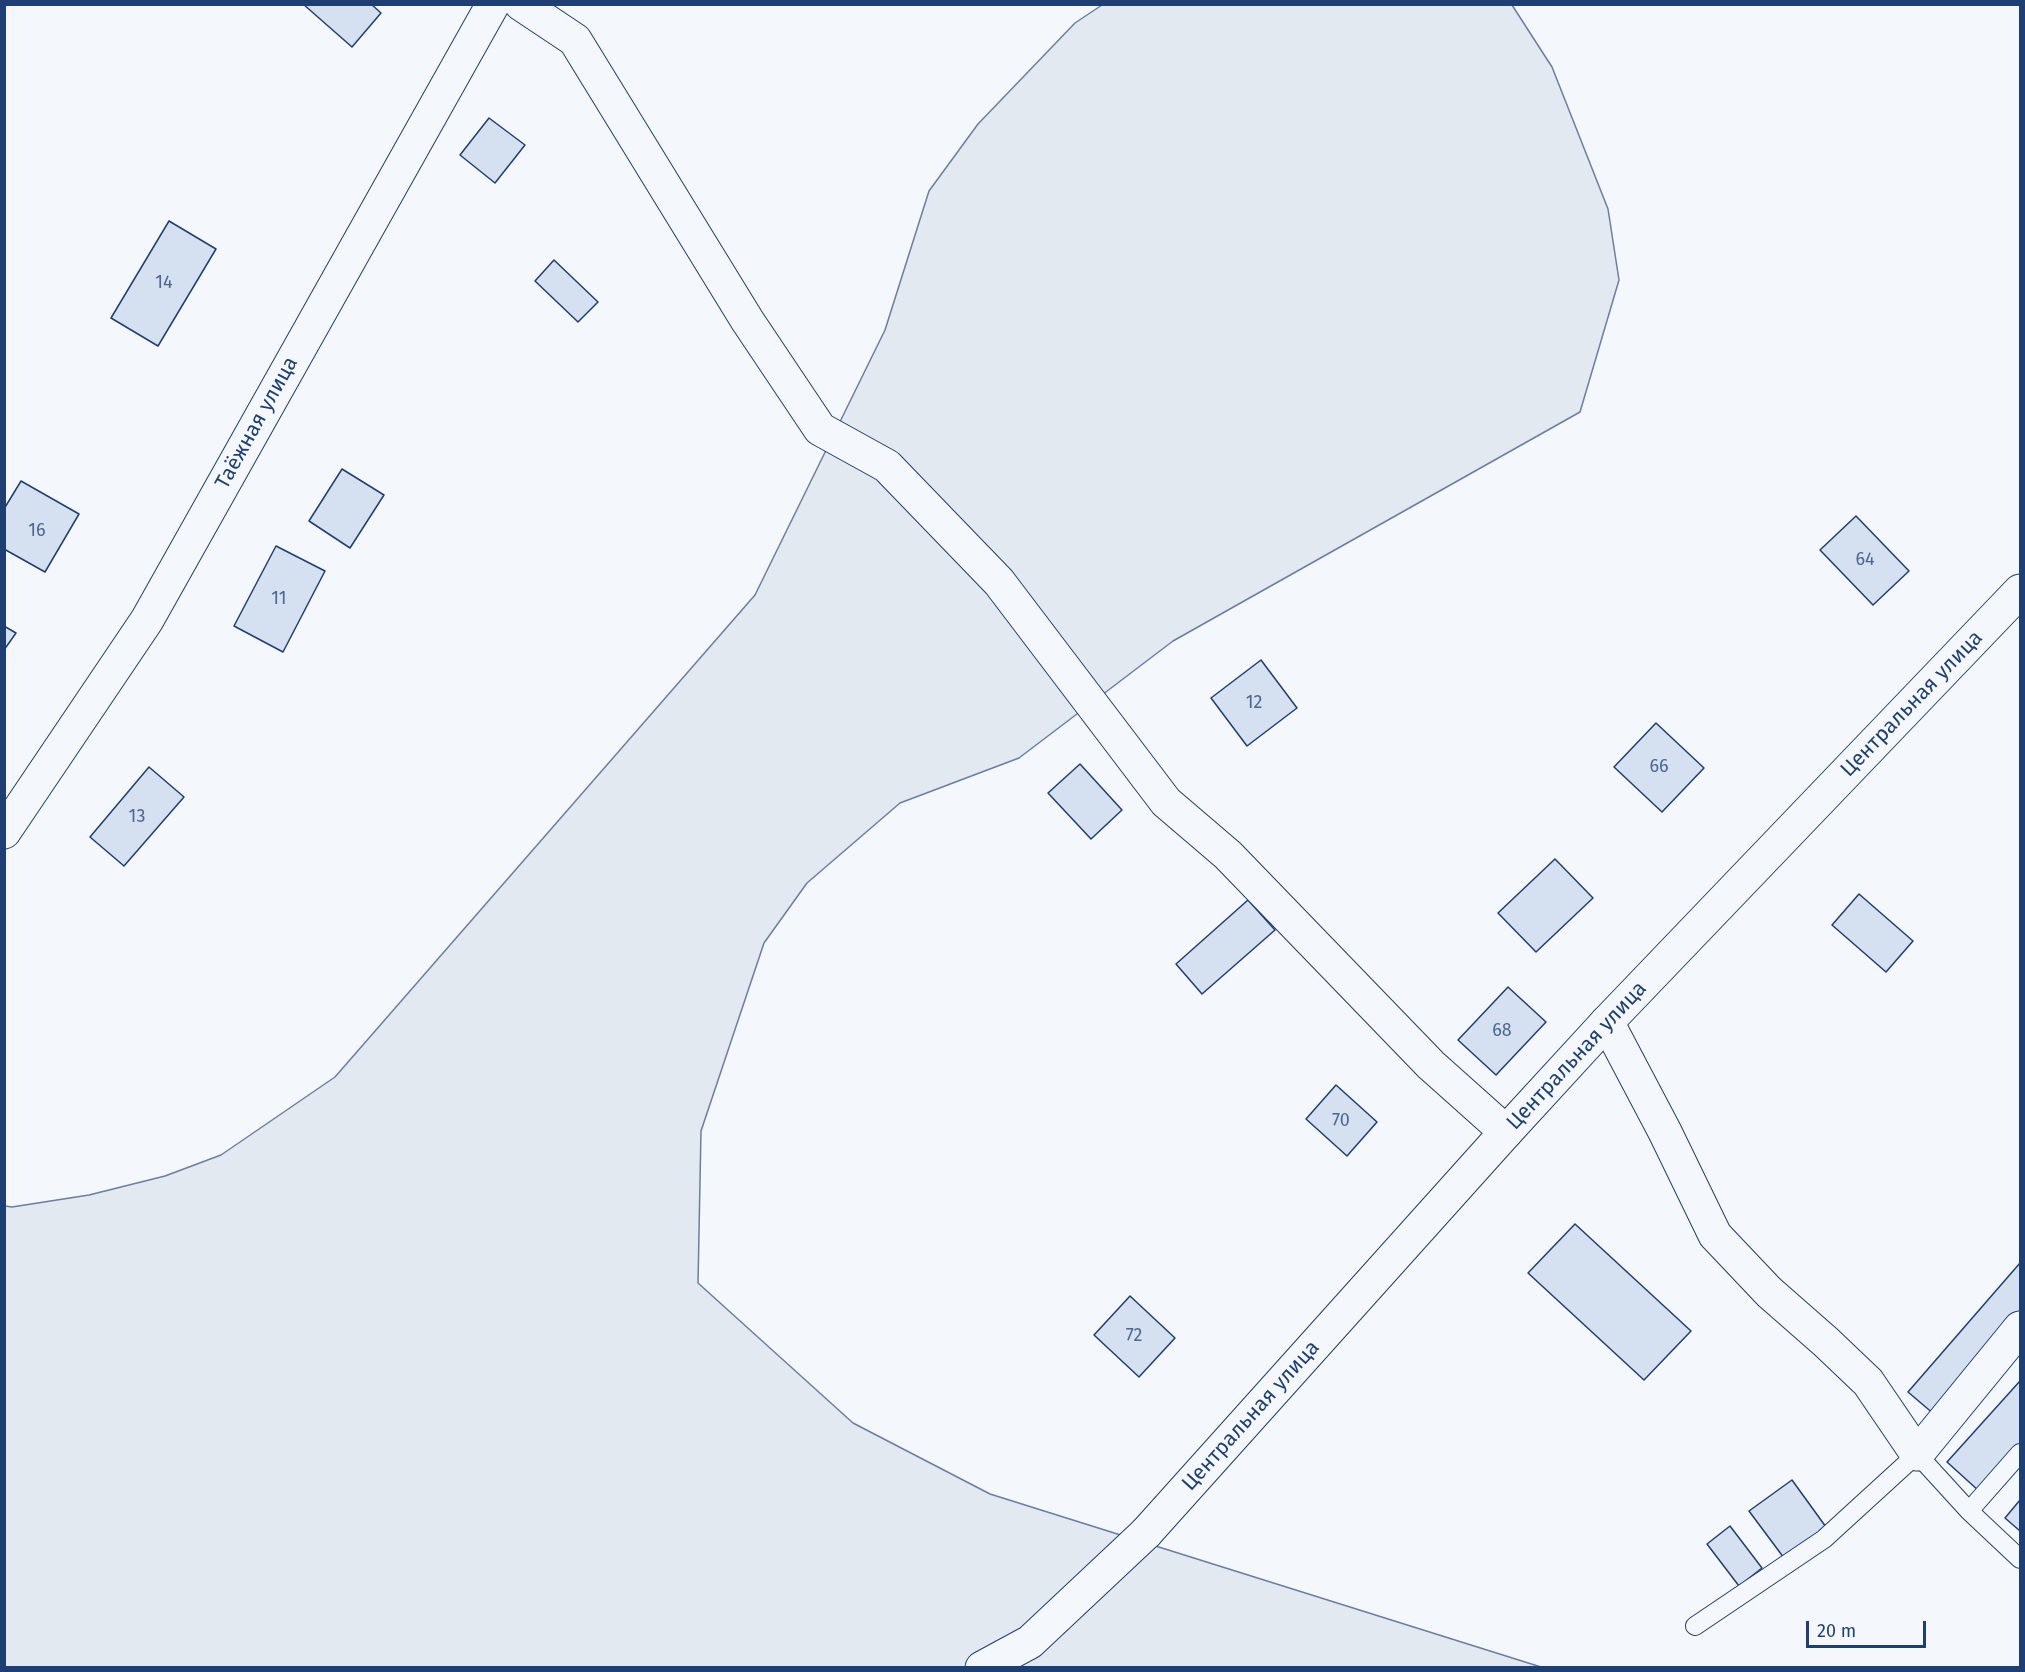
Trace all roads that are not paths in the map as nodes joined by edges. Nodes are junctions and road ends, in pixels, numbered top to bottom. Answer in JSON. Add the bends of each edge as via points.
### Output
{"nodes":[{"id":1,"x":493,"y":4,"type":"edge"},
{"id":2,"x":521,"y":4,"type":"edge"},
{"id":3,"x":2020,"y":591,"type":"edge"},
{"id":4,"x":4,"y":832,"type":"edge"},
{"id":5,"x":1607,"y":1022,"type":"junction"},
{"id":6,"x":1506,"y":1131,"type":"junction"},
{"id":7,"x":2020,"y":1328,"type":"edge"},
{"id":8,"x":2020,"y":1453,"type":"edge"},
{"id":9,"x":1917,"y":1454,"type":"junction"},
{"id":10,"x":1969,"y":1511,"type":"junction"},
{"id":11,"x":2020,"y":1559,"type":"edge"},
{"id":12,"x":1695,"y":1626,"type":"dead end"},
{"id":13,"x":982,"y":1668,"type":"edge"}],
"edges":[{"from":1,"to":4,"type":"street","name":"Таёжная улица","via":[[147,620]]},
{"from":2,"to":6,"type":"street","via":[[575,40],[747,320],[820,429],[887,466],[999,582],[1166,802],[1228,855],[1431,1065]]},
{"from":3,"to":5,"type":"street","name":"Центральная улица"},
{"from":5,"to":6,"type":"street","name":"Центральная улица"},
{"from":5,"to":9,"type":"street","via":[[1715,1235],[1769,1292],[1868,1382]]},
{"from":6,"to":13,"type":"street","name":"Центральная улица","via":[[1146,1533],[1030,1642]]},
{"from":7,"to":9,"type":"street"},
{"from":8,"to":10,"type":"lane"},
{"from":9,"to":10,"type":"lane"},
{"from":9,"to":12,"type":"lane","via":[[1824,1539]]},
{"from":10,"to":11,"type":"lane"}]}
